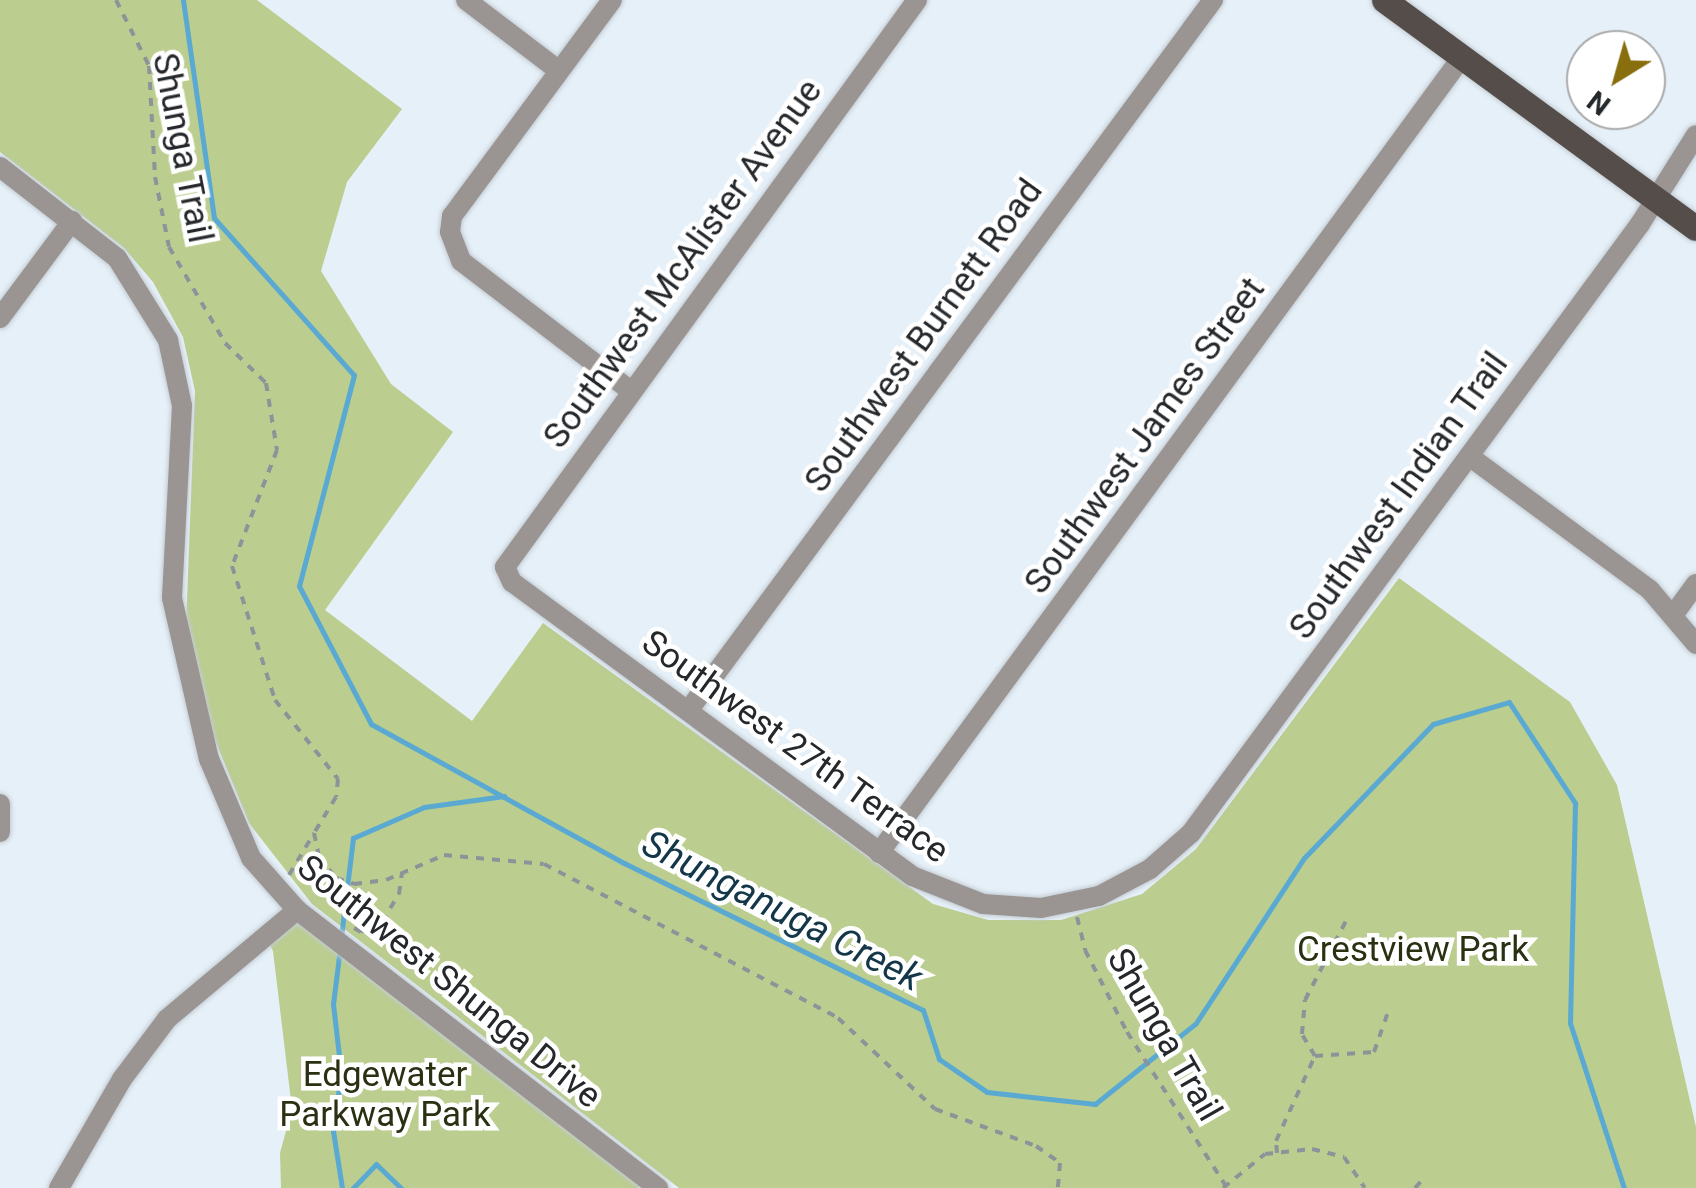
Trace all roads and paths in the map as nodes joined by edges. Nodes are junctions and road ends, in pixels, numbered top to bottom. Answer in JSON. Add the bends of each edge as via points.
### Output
{"nodes":[{"id":1,"x":116,"y":0,"type":"edge"},
{"id":2,"x":466,"y":0,"type":"edge"},
{"id":3,"x":612,"y":0,"type":"edge"},
{"id":4,"x":918,"y":0,"type":"edge"},
{"id":5,"x":1213,"y":0,"type":"edge"},
{"id":6,"x":1384,"y":0,"type":"edge"},
{"id":7,"x":1462,"y":57,"type":"junction"},
{"id":8,"x":558,"y":70,"type":"junction"},
{"id":9,"x":1696,"y":134,"type":"edge"},
{"id":10,"x":0,"y":168,"type":"edge"},
{"id":11,"x":1654,"y":197,"type":"junction"},
{"id":12,"x":72,"y":221,"type":"junction"},
{"id":13,"x":1696,"y":228,"type":"edge"},
{"id":14,"x":0,"y":318,"type":"edge"},
{"id":15,"x":630,"y":390,"type":"junction"},
{"id":16,"x":1469,"y":456,"type":"junction"},
{"id":17,"x":505,"y":568,"type":"joint"},
{"id":18,"x":1696,"y":584,"type":"edge"},
{"id":19,"x":1674,"y":614,"type":"junction"},
{"id":20,"x":1696,"y":644,"type":"edge"},
{"id":21,"x":688,"y":711,"type":"junction"},
{"id":22,"x":314,"y":833,"type":"junction"},
{"id":23,"x":880,"y":852,"type":"junction"},
{"id":24,"x":402,"y":872,"type":"junction"},
{"id":25,"x":1134,"y":880,"type":"joint"},
{"id":26,"x":298,"y":887,"type":"dead end"},
{"id":27,"x":1074,"y":903,"type":"junction"},
{"id":28,"x":297,"y":910,"type":"junction"},
{"id":29,"x":1347,"y":920,"type":"dead end"},
{"id":30,"x":350,"y":925,"type":"dead end"},
{"id":31,"x":1388,"y":1012,"type":"dead end"},
{"id":32,"x":1315,"y":1056,"type":"junction"},
{"id":33,"x":1277,"y":1153,"type":"junction"},
{"id":34,"x":1424,"y":1178,"type":"dead end"},
{"id":35,"x":647,"y":1185,"type":"edge"},
{"id":36,"x":1225,"y":1187,"type":"edge"},
{"id":37,"x":59,"y":1188,"type":"edge"},
{"id":38,"x":1058,"y":1188,"type":"edge"},
{"id":39,"x":1365,"y":1188,"type":"edge"},
{"id":40,"x":1415,"y":1188,"type":"edge"}],
"edges":[{"from":1,"to":22,"type":"path","name":"Shunga Trail","via":[[149,66],[156,176],[170,246],[224,343],[266,383],[277,450],[232,566],[274,700],[338,779],[336,797]]},
{"from":2,"to":8,"type":"street"},
{"from":3,"to":8,"type":"street"},
{"from":4,"to":15,"type":"street","name":"Southwest McAlister Avenue"},
{"from":5,"to":21,"type":"street","name":"Southwest Burnett Road"},
{"from":6,"to":7,"type":"main road"},
{"from":7,"to":11,"type":"main road"},
{"from":7,"to":23,"type":"street","name":"Southwest James Street"},
{"from":8,"to":15,"type":"street","via":[[452,216],[450,232],[461,261]]},
{"from":9,"to":11,"type":"street","name":"Southwest Indian Trail"},
{"from":10,"to":12,"type":"street","name":"Southwest Shunga Drive"},
{"from":11,"to":13,"type":"main road"},
{"from":11,"to":16,"type":"street","name":"Southwest Indian Trail"},
{"from":12,"to":14,"type":"street"},
{"from":12,"to":28,"type":"street","name":"Southwest Shunga Drive","via":[[137,282],[168,340],[182,406],[172,598],[185,670],[209,760],[242,843]]},
{"from":15,"to":17,"type":"street","name":"Southwest McAlister Avenue"},
{"from":16,"to":19,"type":"street"},
{"from":16,"to":25,"type":"street","name":"Southwest Indian Trail","via":[[1190,833]]},
{"from":17,"to":21,"type":"street","name":"Southwest 27th Terrace","via":[[512,582]]},
{"from":18,"to":19,"type":"street"},
{"from":19,"to":20,"type":"street"},
{"from":21,"to":23,"type":"street","name":"Southwest 27th Terrace"},
{"from":22,"to":24,"type":"path","via":[[319,857],[336,878],[354,884]]},
{"from":22,"to":26,"type":"path","name":"Shunga Trail","via":[[289,875]]},
{"from":23,"to":27,"type":"street","name":"Southwest 27th Terrace","via":[[964,900],[1022,908]]},
{"from":24,"to":30,"type":"path","via":[[399,894],[382,922],[360,932]]},
{"from":24,"to":38,"type":"path","via":[[444,855],[544,864],[838,1018],[935,1109],[1036,1146],[1060,1163]]},
{"from":25,"to":27,"type":"street","name":"Southwest 27th Terrace"},
{"from":27,"to":36,"type":"path","name":"Shunga Trail","via":[[1085,950],[1127,1032]]},
{"from":28,"to":35,"type":"street","name":"Southwest Shunga Drive"},
{"from":28,"to":37,"type":"street","via":[[167,1019],[122,1079]]},
{"from":29,"to":32,"type":"path","via":[[1305,1000],[1302,1034]]},
{"from":31,"to":32,"type":"path","via":[[1374,1052]]},
{"from":32,"to":33,"type":"path","via":[[1276,1141]]},
{"from":33,"to":36,"type":"path","name":"Shunga Trail","via":[[1265,1154]]},
{"from":33,"to":39,"type":"path","name":"Shunga Trail","via":[[1328,1150],[1344,1157]]},
{"from":34,"to":40,"type":"path"}]}
